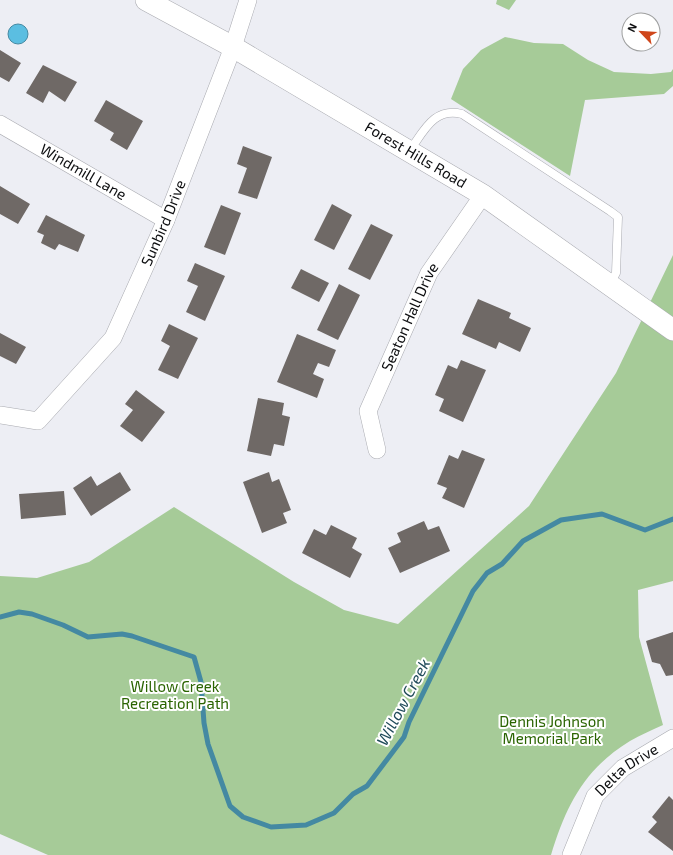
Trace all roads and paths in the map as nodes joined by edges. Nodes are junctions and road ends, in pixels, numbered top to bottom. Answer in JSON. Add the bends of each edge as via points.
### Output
{"nodes":[{"id":1,"x":146,"y":0,"type":"edge"},
{"id":2,"x":248,"y":0,"type":"edge"},
{"id":3,"x":233,"y":47,"type":"junction"},
{"id":4,"x":0,"y":124,"type":"edge"},
{"id":5,"x":409,"y":151,"type":"junction"},
{"id":6,"x":483,"y":195,"type":"junction"},
{"id":7,"x":166,"y":220,"type":"junction"},
{"id":8,"x":610,"y":284,"type":"junction"},
{"id":9,"x":673,"y":330,"type":"edge"},
{"id":10,"x":0,"y":414,"type":"edge"},
{"id":11,"x":377,"y":450,"type":"dead end"},
{"id":12,"x":673,"y":738,"type":"edge"},
{"id":13,"x":577,"y":853,"type":"edge"}],
"edges":[{"from":1,"to":3,"type":"street","name":"Forest Hills Road"},
{"from":2,"to":3,"type":"street","name":"Sunbird Drive"},
{"from":3,"to":5,"type":"street","name":"Forest Hills Road"},
{"from":3,"to":7,"type":"street","name":"Sunbird Drive"},
{"from":4,"to":7,"type":"street","name":"Windmill Lane"},
{"from":5,"to":6,"type":"street","name":"Forest Hills Road"},
{"from":5,"to":8,"type":"lane","via":[[428,124],[437,116],[451,111],[462,114],[597,203],[618,217],[616,273]]},
{"from":6,"to":8,"type":"street","name":"Forest Hills Road"},
{"from":6,"to":11,"type":"street","name":"Seaton Hall Drive","via":[[430,272],[368,411]]},
{"from":7,"to":10,"type":"street","name":"Sunbird Drive","via":[[113,338],[38,422]]},
{"from":8,"to":9,"type":"street","name":"Forest Hills Road"},
{"from":12,"to":13,"type":"street","name":"Delta Drive","via":[[623,768],[595,796]]}]}
